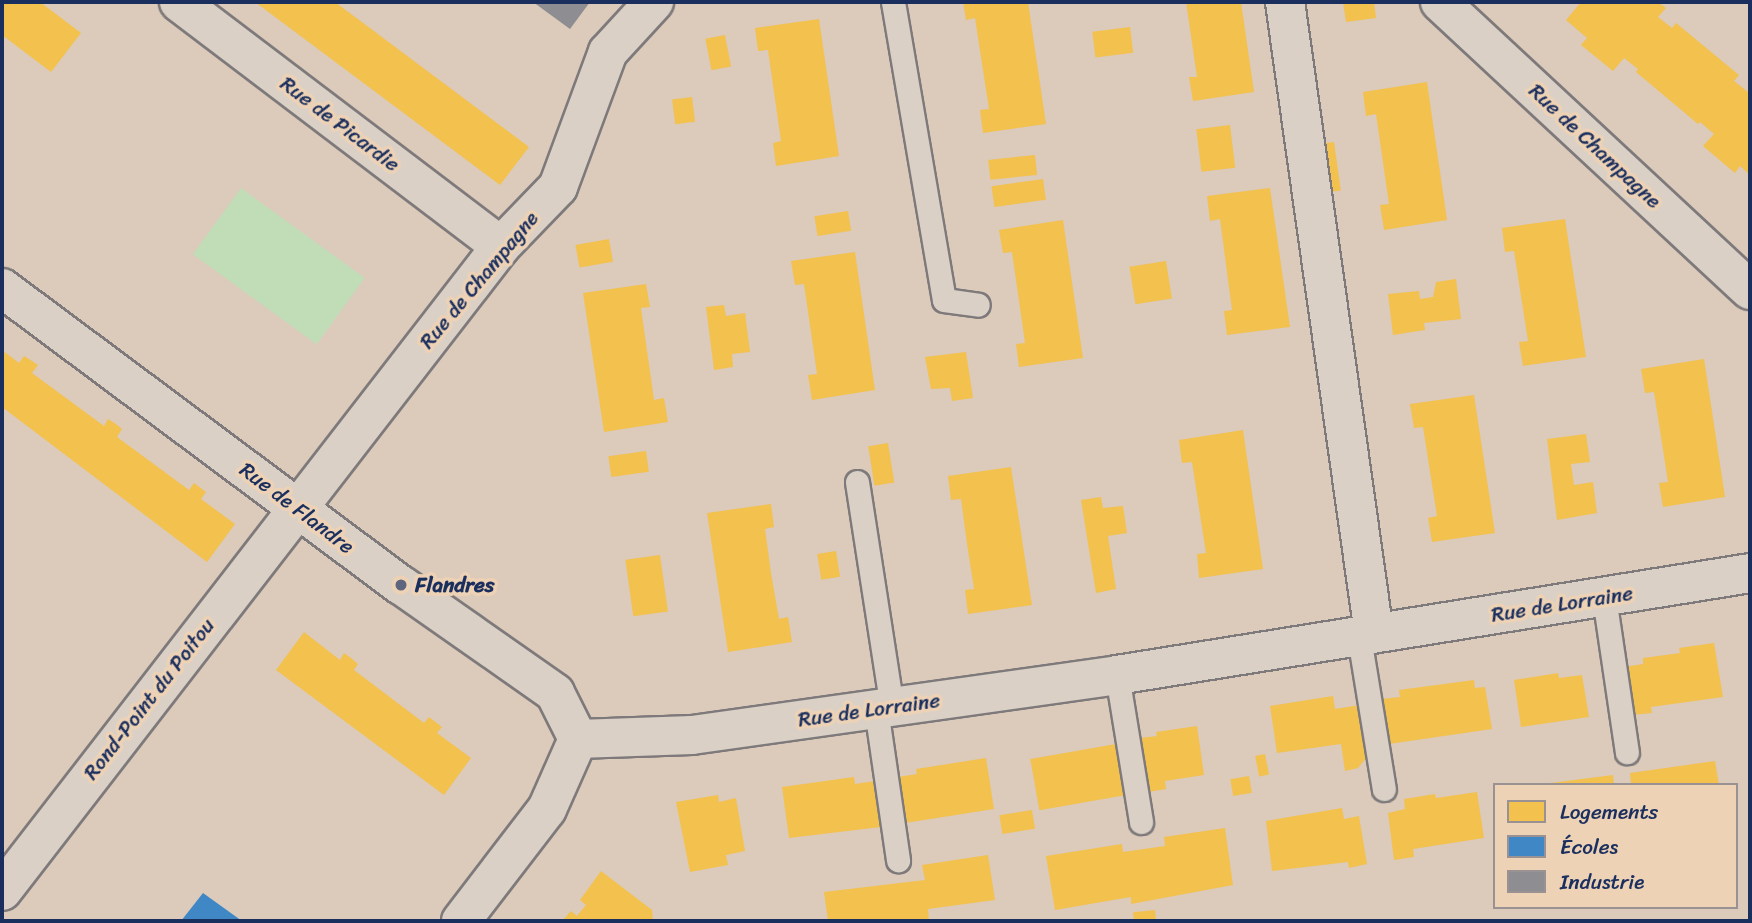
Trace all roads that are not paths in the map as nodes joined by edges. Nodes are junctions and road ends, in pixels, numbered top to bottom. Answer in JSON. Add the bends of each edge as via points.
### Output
{"nodes":[{"id":1,"x":178,"y":2,"type":"edge"},
{"id":2,"x":894,"y":2,"type":"edge"},
{"id":3,"x":1285,"y":2,"type":"edge"},
{"id":4,"x":1440,"y":2,"type":"edge"},
{"id":5,"x":647,"y":4,"type":"edge"},
{"id":6,"x":501,"y":246,"type":"junction"},
{"id":7,"x":2,"y":288,"type":"edge"},
{"id":8,"x":1750,"y":290,"type":"edge"},
{"id":9,"x":978,"y":305,"type":"dead end"},
{"id":10,"x":857,"y":482,"type":"dead end"},
{"id":11,"x":296,"y":508,"type":"junction"},
{"id":12,"x":1750,"y":573,"type":"edge"},
{"id":13,"x":1604,"y":597,"type":"junction"},
{"id":14,"x":1366,"y":636,"type":"junction"},
{"id":15,"x":1117,"y":675,"type":"junction"},
{"id":16,"x":884,"y":708,"type":"junction"},
{"id":17,"x":578,"y":739,"type":"junction"},
{"id":18,"x":1627,"y":752,"type":"dead end"},
{"id":19,"x":1384,"y":789,"type":"dead end"},
{"id":20,"x":1141,"y":822,"type":"dead end"},
{"id":21,"x":898,"y":860,"type":"dead end"},
{"id":22,"x":2,"y":891,"type":"edge"},
{"id":23,"x":461,"y":921,"type":"edge"}],
"edges":[{"from":1,"to":6,"type":"street","name":"Rue de Picardie"},
{"from":2,"to":9,"type":"lane","via":[[944,300]]},
{"from":3,"to":14,"type":"street"},
{"from":4,"to":8,"type":"street","name":"Rue de Champagne"},
{"from":5,"to":6,"type":"street","name":"Rue de Champagne","via":[[608,52],[558,187]]},
{"from":6,"to":11,"type":"street","name":"Rue de Champagne"},
{"from":7,"to":11,"type":"street","name":"Rue de Flandre"},
{"from":10,"to":16,"type":"lane"},
{"from":11,"to":17,"type":"street","name":"Rue de Flandre","via":[[555,693]]},
{"from":11,"to":22,"type":"street","name":"Rond-Point du Poitou"},
{"from":12,"to":13,"type":"street","name":"Rue de Lorraine"},
{"from":13,"to":14,"type":"street","name":"Rue de Lorraine"},
{"from":13,"to":18,"type":"lane"},
{"from":14,"to":15,"type":"street","name":"Rue de Lorraine"},
{"from":14,"to":19,"type":"lane"},
{"from":15,"to":16,"type":"street","name":"Rue de Lorraine"},
{"from":15,"to":20,"type":"lane"},
{"from":16,"to":17,"type":"street","name":"Rue de Lorraine","via":[[692,735]]},
{"from":16,"to":21,"type":"lane"},
{"from":17,"to":23,"type":"street","via":[[547,809]]}]}
